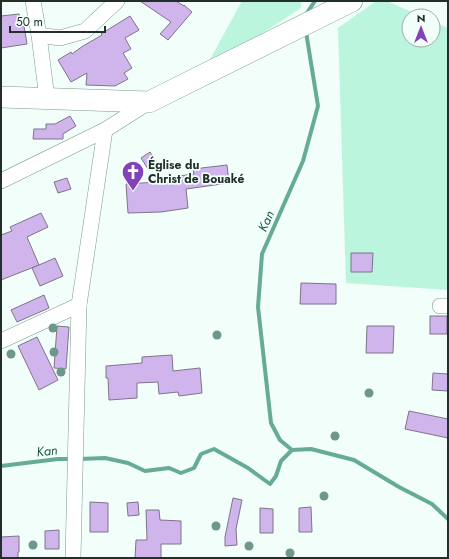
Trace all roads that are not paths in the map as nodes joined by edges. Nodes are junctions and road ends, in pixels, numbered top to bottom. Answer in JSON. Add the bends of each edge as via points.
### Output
{"nodes":[{"id":1,"x":33,"y":1,"type":"edge"},
{"id":2,"x":117,"y":1,"type":"edge"},
{"id":3,"x":352,"y":1,"type":"edge"},
{"id":4,"x":39,"y":35,"type":"junction"},
{"id":5,"x":1,"y":97,"type":"edge"},
{"id":6,"x":47,"y":99,"type":"junction"},
{"id":7,"x":149,"y":102,"type":"junction"},
{"id":8,"x":105,"y":130,"type":"junction"},
{"id":9,"x":1,"y":181,"type":"edge"},
{"id":10,"x":79,"y":305,"type":"junction"},
{"id":11,"x":1,"y":341,"type":"edge"},
{"id":12,"x":73,"y":558,"type":"edge"}],
"edges":[{"from":1,"to":4,"type":"street"},
{"from":2,"to":4,"type":"street","via":[[85,31],[60,38]]},
{"from":3,"to":7,"type":"street"},
{"from":4,"to":6,"type":"street"},
{"from":5,"to":6,"type":"street"},
{"from":6,"to":7,"type":"street"},
{"from":7,"to":8,"type":"street"},
{"from":8,"to":9,"type":"street"},
{"from":8,"to":10,"type":"street"},
{"from":10,"to":11,"type":"street"},
{"from":10,"to":12,"type":"street"}]}
